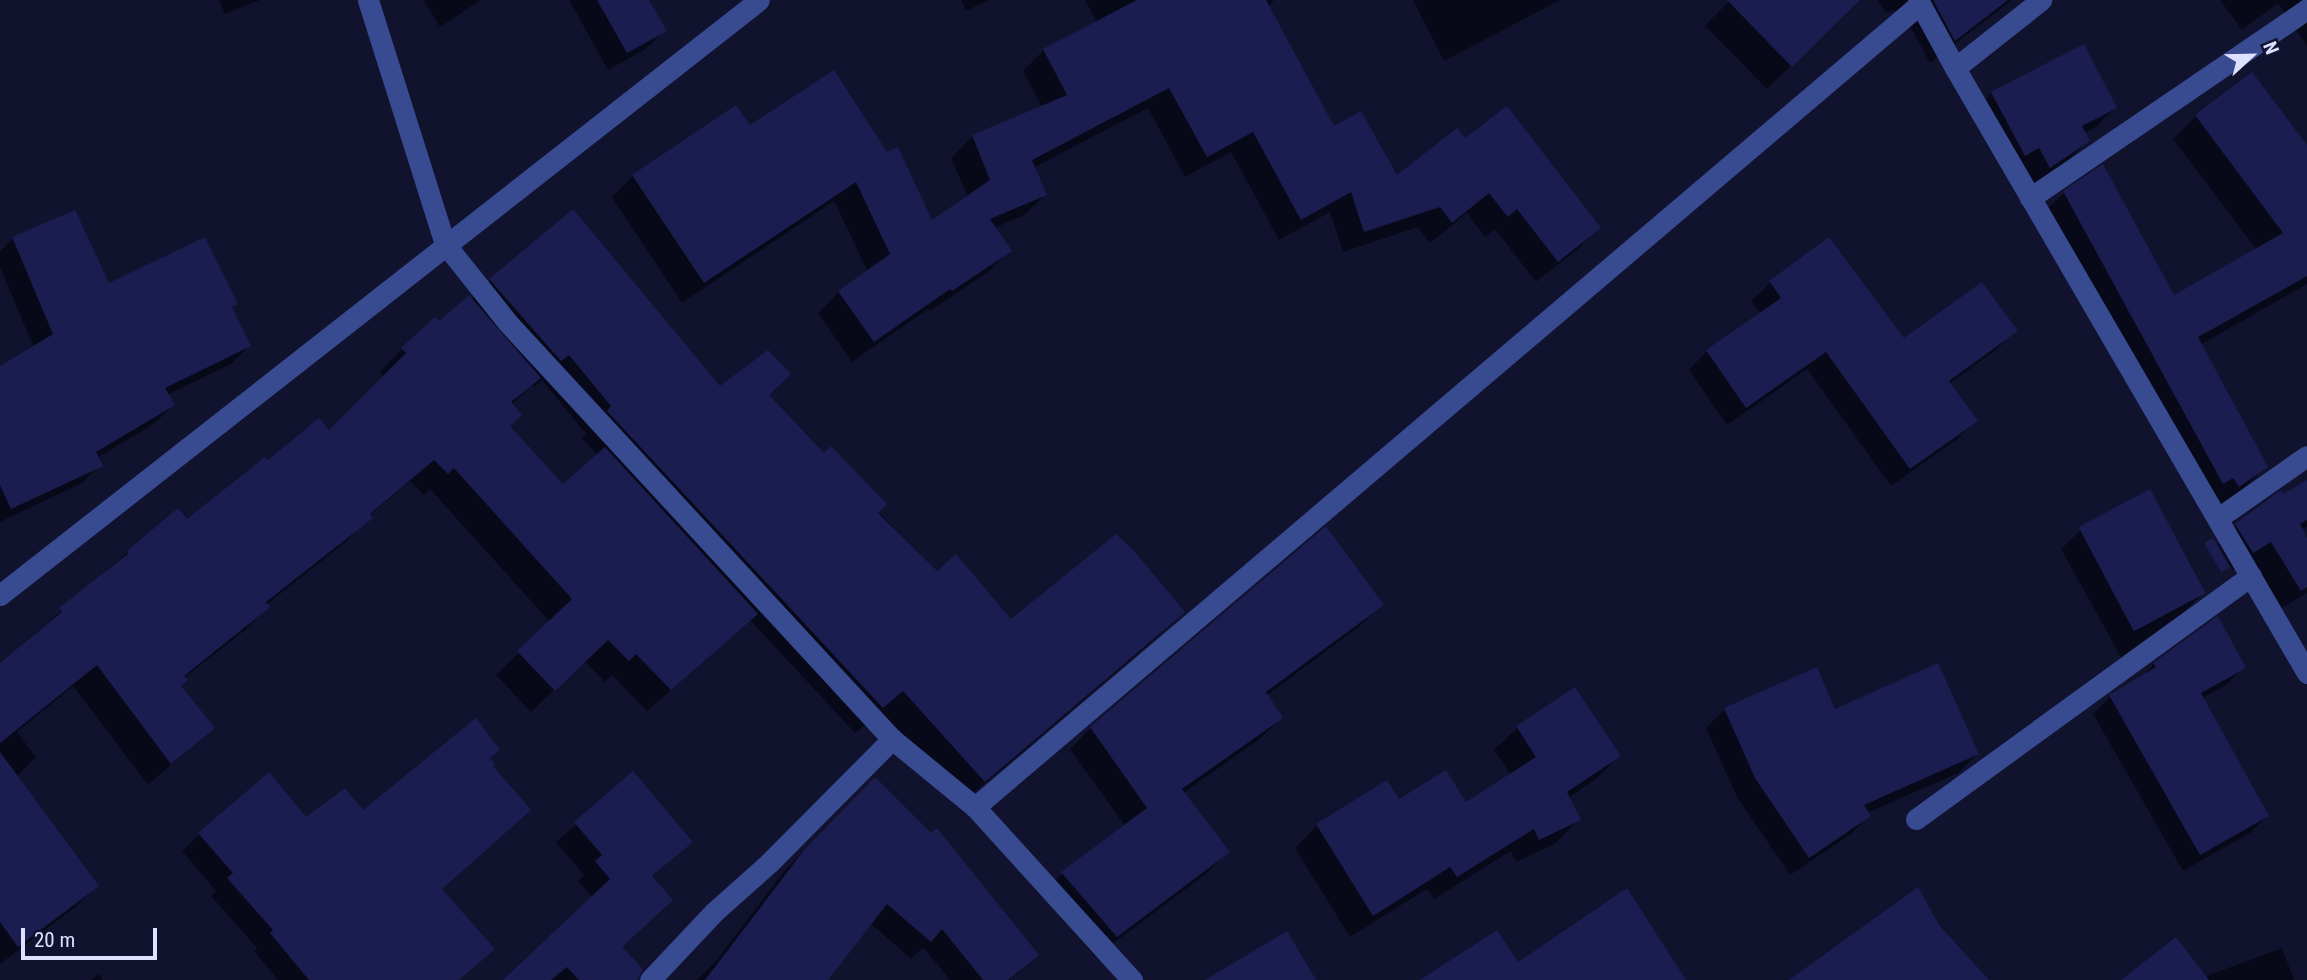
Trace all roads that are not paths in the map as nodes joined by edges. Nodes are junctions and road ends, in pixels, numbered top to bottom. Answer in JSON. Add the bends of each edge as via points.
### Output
{"nodes":[{"id":1,"x":368,"y":0,"type":"edge"},
{"id":2,"x":759,"y":0,"type":"edge"},
{"id":3,"x":2041,"y":0,"type":"edge"},
{"id":4,"x":1919,"y":2,"type":"edge"},
{"id":5,"x":2307,"y":9,"type":"edge"},
{"id":6,"x":1955,"y":68,"type":"junction"},
{"id":7,"x":2030,"y":198,"type":"junction"},
{"id":8,"x":445,"y":244,"type":"junction"},
{"id":9,"x":2307,"y":456,"type":"edge"},
{"id":10,"x":2218,"y":518,"type":"junction"},
{"id":11,"x":2251,"y":576,"type":"junction"},
{"id":12,"x":0,"y":595,"type":"edge"},
{"id":13,"x":2307,"y":673,"type":"edge"},
{"id":14,"x":892,"y":739,"type":"junction"},
{"id":15,"x":975,"y":807,"type":"junction"},
{"id":16,"x":1916,"y":819,"type":"dead end"},
{"id":17,"x":650,"y":980,"type":"edge"},
{"id":18,"x":1132,"y":980,"type":"edge"}],
"edges":[{"from":1,"to":8,"type":"street"},
{"from":2,"to":8,"type":"street"},
{"from":3,"to":6,"type":"street"},
{"from":4,"to":6,"type":"street"},
{"from":4,"to":15,"type":"street"},
{"from":5,"to":7,"type":"street"},
{"from":6,"to":7,"type":"street"},
{"from":7,"to":10,"type":"street"},
{"from":8,"to":12,"type":"street"},
{"from":8,"to":14,"type":"street","via":[[508,323]]},
{"from":9,"to":10,"type":"street"},
{"from":10,"to":11,"type":"street"},
{"from":11,"to":13,"type":"street"},
{"from":11,"to":16,"type":"street"},
{"from":14,"to":15,"type":"street"},
{"from":14,"to":17,"type":"street"},
{"from":15,"to":18,"type":"street"}]}
